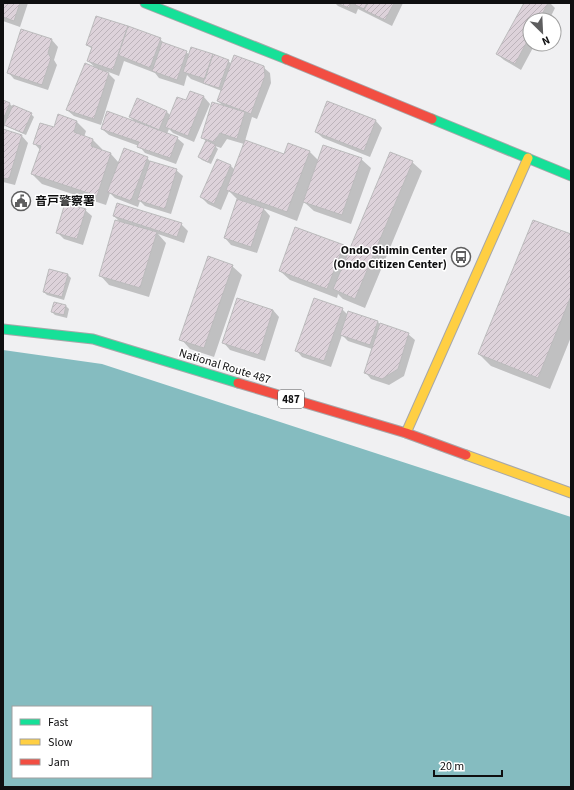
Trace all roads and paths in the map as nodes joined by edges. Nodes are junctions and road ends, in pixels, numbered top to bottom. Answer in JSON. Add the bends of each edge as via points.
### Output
{"nodes":[{"id":1,"x":145,"y":3,"type":"edge"},
{"id":2,"x":528,"y":158,"type":"junction"},
{"id":3,"x":571,"y":176,"type":"edge"},
{"id":4,"x":4,"y":329,"type":"edge"},
{"id":5,"x":406,"y":433,"type":"junction"},
{"id":6,"x":571,"y":493,"type":"edge"}],
"edges":[{"from":1,"to":2,"type":"main road"},
{"from":2,"to":3,"type":"main road"},
{"from":2,"to":5,"type":"main road"},
{"from":4,"to":5,"type":"main road","name":"National Route 487","number":"487","via":[[93,339]]},
{"from":5,"to":6,"type":"main road","name":"National Route 487","number":"487"}]}
